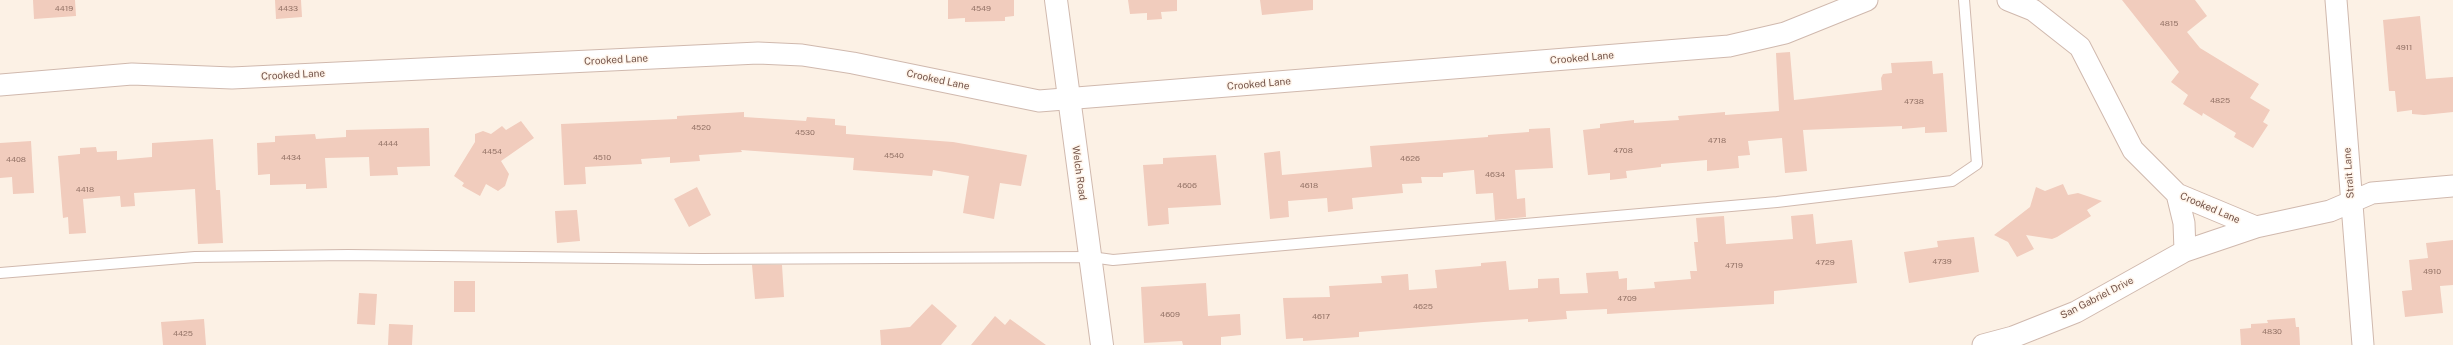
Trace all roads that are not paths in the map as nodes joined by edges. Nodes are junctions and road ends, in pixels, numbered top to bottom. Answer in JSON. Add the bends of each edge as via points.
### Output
{"nodes":[{"id":1,"x":1056,"y":0,"type":"edge"},
{"id":2,"x":1867,"y":0,"type":"edge"},
{"id":3,"x":1964,"y":0,"type":"edge"},
{"id":4,"x":2008,"y":0,"type":"edge"},
{"id":5,"x":2336,"y":0,"type":"edge"},
{"id":6,"x":0,"y":85,"type":"edge"},
{"id":7,"x":1069,"y":99,"type":"junction"},
{"id":8,"x":2453,"y":186,"type":"edge"},
{"id":9,"x":2177,"y":194,"type":"junction"},
{"id":10,"x":2352,"y":202,"type":"junction"},
{"id":11,"x":2256,"y":226,"type":"junction"},
{"id":12,"x":2185,"y":251,"type":"junction"},
{"id":13,"x":1091,"y":257,"type":"junction"},
{"id":14,"x":0,"y":273,"type":"edge"},
{"id":15,"x":1102,"y":345,"type":"edge"},
{"id":16,"x":1983,"y":345,"type":"edge"},
{"id":17,"x":2363,"y":345,"type":"edge"}],
"edges":[{"from":1,"to":7,"type":"street","name":"Welch Road"},
{"from":2,"to":7,"type":"street","name":"Crooked Lane","via":[[1785,33],[1728,46]]},
{"from":3,"to":13,"type":"lane","via":[[1977,164],[1952,181],[1777,202],[1113,260]]},
{"from":4,"to":9,"type":"street","name":"Crooked Lane","via":[[2033,10],[2080,47],[2133,150]]},
{"from":5,"to":10,"type":"street","name":"Strait Lane"},
{"from":6,"to":7,"type":"street","name":"Crooked Lane","via":[[132,74],[232,78],[758,53],[802,55],[853,63],[1039,101]]},
{"from":7,"to":13,"type":"street","name":"Welch Road"},
{"from":8,"to":10,"type":"street","via":[[2372,192]]},
{"from":9,"to":11,"type":"street","name":"Crooked Lane"},
{"from":9,"to":12,"type":"street","via":[[2184,223]]},
{"from":10,"to":11,"type":"street","via":[[2330,211]]},
{"from":10,"to":17,"type":"street","name":"Strait Lane"},
{"from":11,"to":12,"type":"street","name":"San Gabriel Drive"},
{"from":12,"to":16,"type":"street","name":"San Gabriel Drive","via":[[2076,312],[2013,337]]},
{"from":13,"to":14,"type":"lane","via":[[195,257]]},
{"from":13,"to":15,"type":"street","name":"Welch Road"}]}
